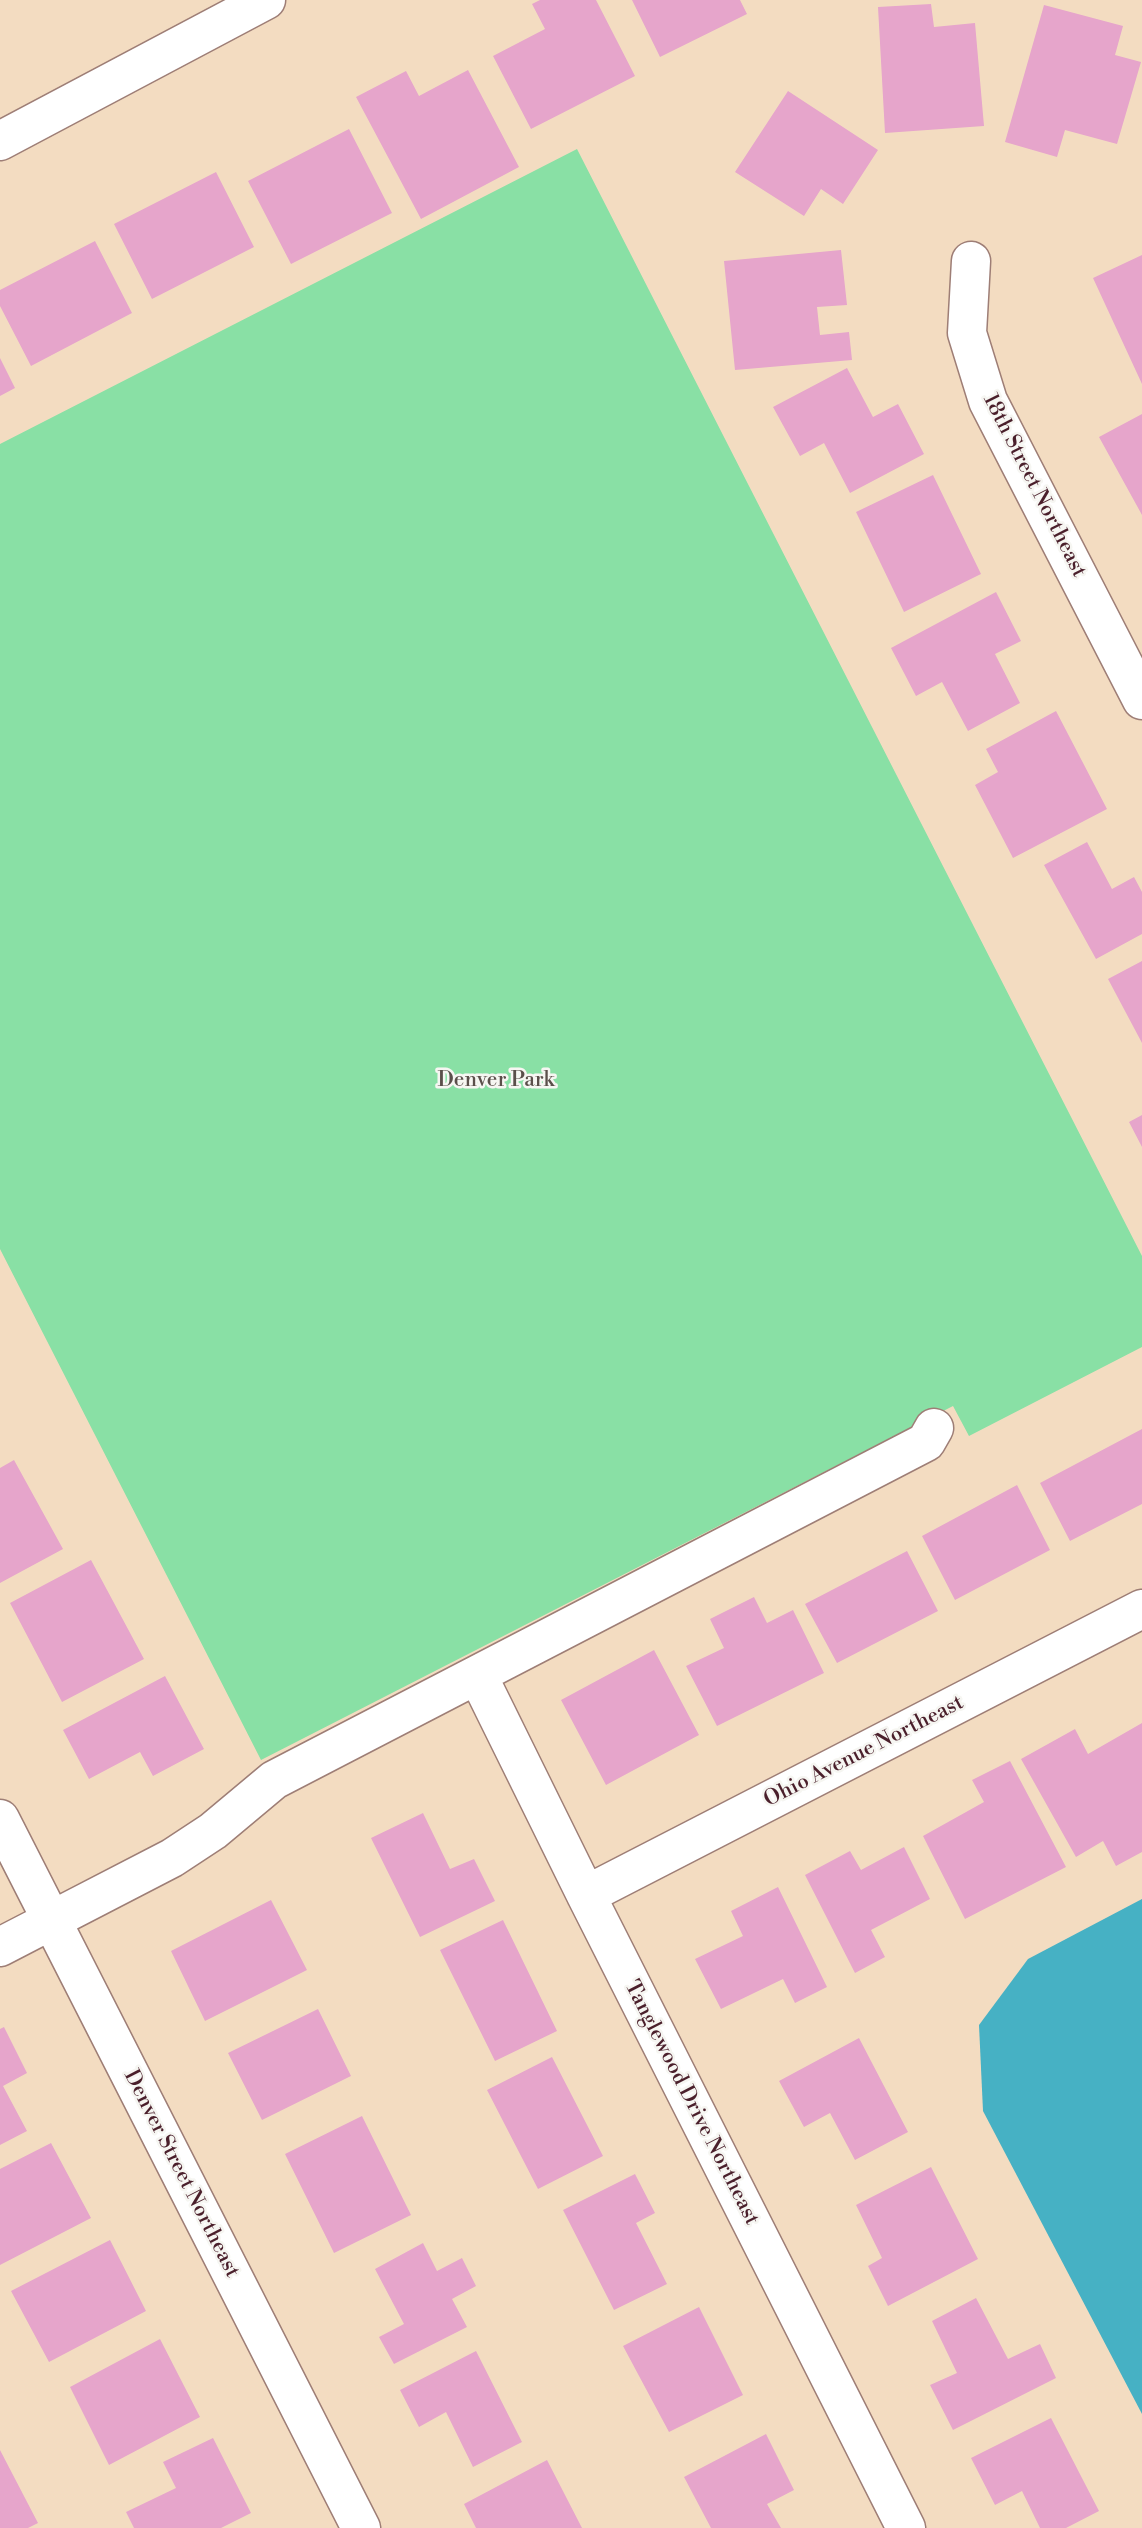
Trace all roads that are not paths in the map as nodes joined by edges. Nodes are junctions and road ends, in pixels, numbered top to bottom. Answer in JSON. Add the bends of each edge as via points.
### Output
{"nodes":[{"id":1,"x":266,"y":0,"type":"edge"},
{"id":2,"x":0,"y":141,"type":"edge"},
{"id":3,"x":971,"y":261,"type":"dead end"},
{"id":4,"x":1142,"y":699,"type":"edge"},
{"id":5,"x":934,"y":1427,"type":"dead end"},
{"id":6,"x":1142,"y":1609,"type":"edge"},
{"id":7,"x":478,"y":1676,"type":"junction"},
{"id":8,"x":0,"y":1819,"type":"edge"},
{"id":9,"x":586,"y":1895,"type":"junction"},
{"id":10,"x":51,"y":1920,"type":"junction"},
{"id":11,"x":0,"y":1947,"type":"edge"},
{"id":12,"x":362,"y":2528,"type":"edge"},
{"id":13,"x":906,"y":2528,"type":"edge"}],
"edges":[{"from":1,"to":2,"type":"street"},
{"from":3,"to":4,"type":"street","name":"18th Street Northeast","via":[[967,333],[988,401]]},
{"from":5,"to":7,"type":"street","via":[[926,1442]]},
{"from":6,"to":9,"type":"street","name":"Ohio Avenue Northeast"},
{"from":7,"to":9,"type":"street","name":"Tanglewood Drive Northeast"},
{"from":7,"to":10,"type":"street","via":[[274,1780],[172,1858]]},
{"from":8,"to":10,"type":"street","name":"Denver Street Northeast"},
{"from":9,"to":13,"type":"street","name":"Tanglewood Drive Northeast"},
{"from":10,"to":11,"type":"street"},
{"from":10,"to":12,"type":"street","name":"Denver Street Northeast"}]}
